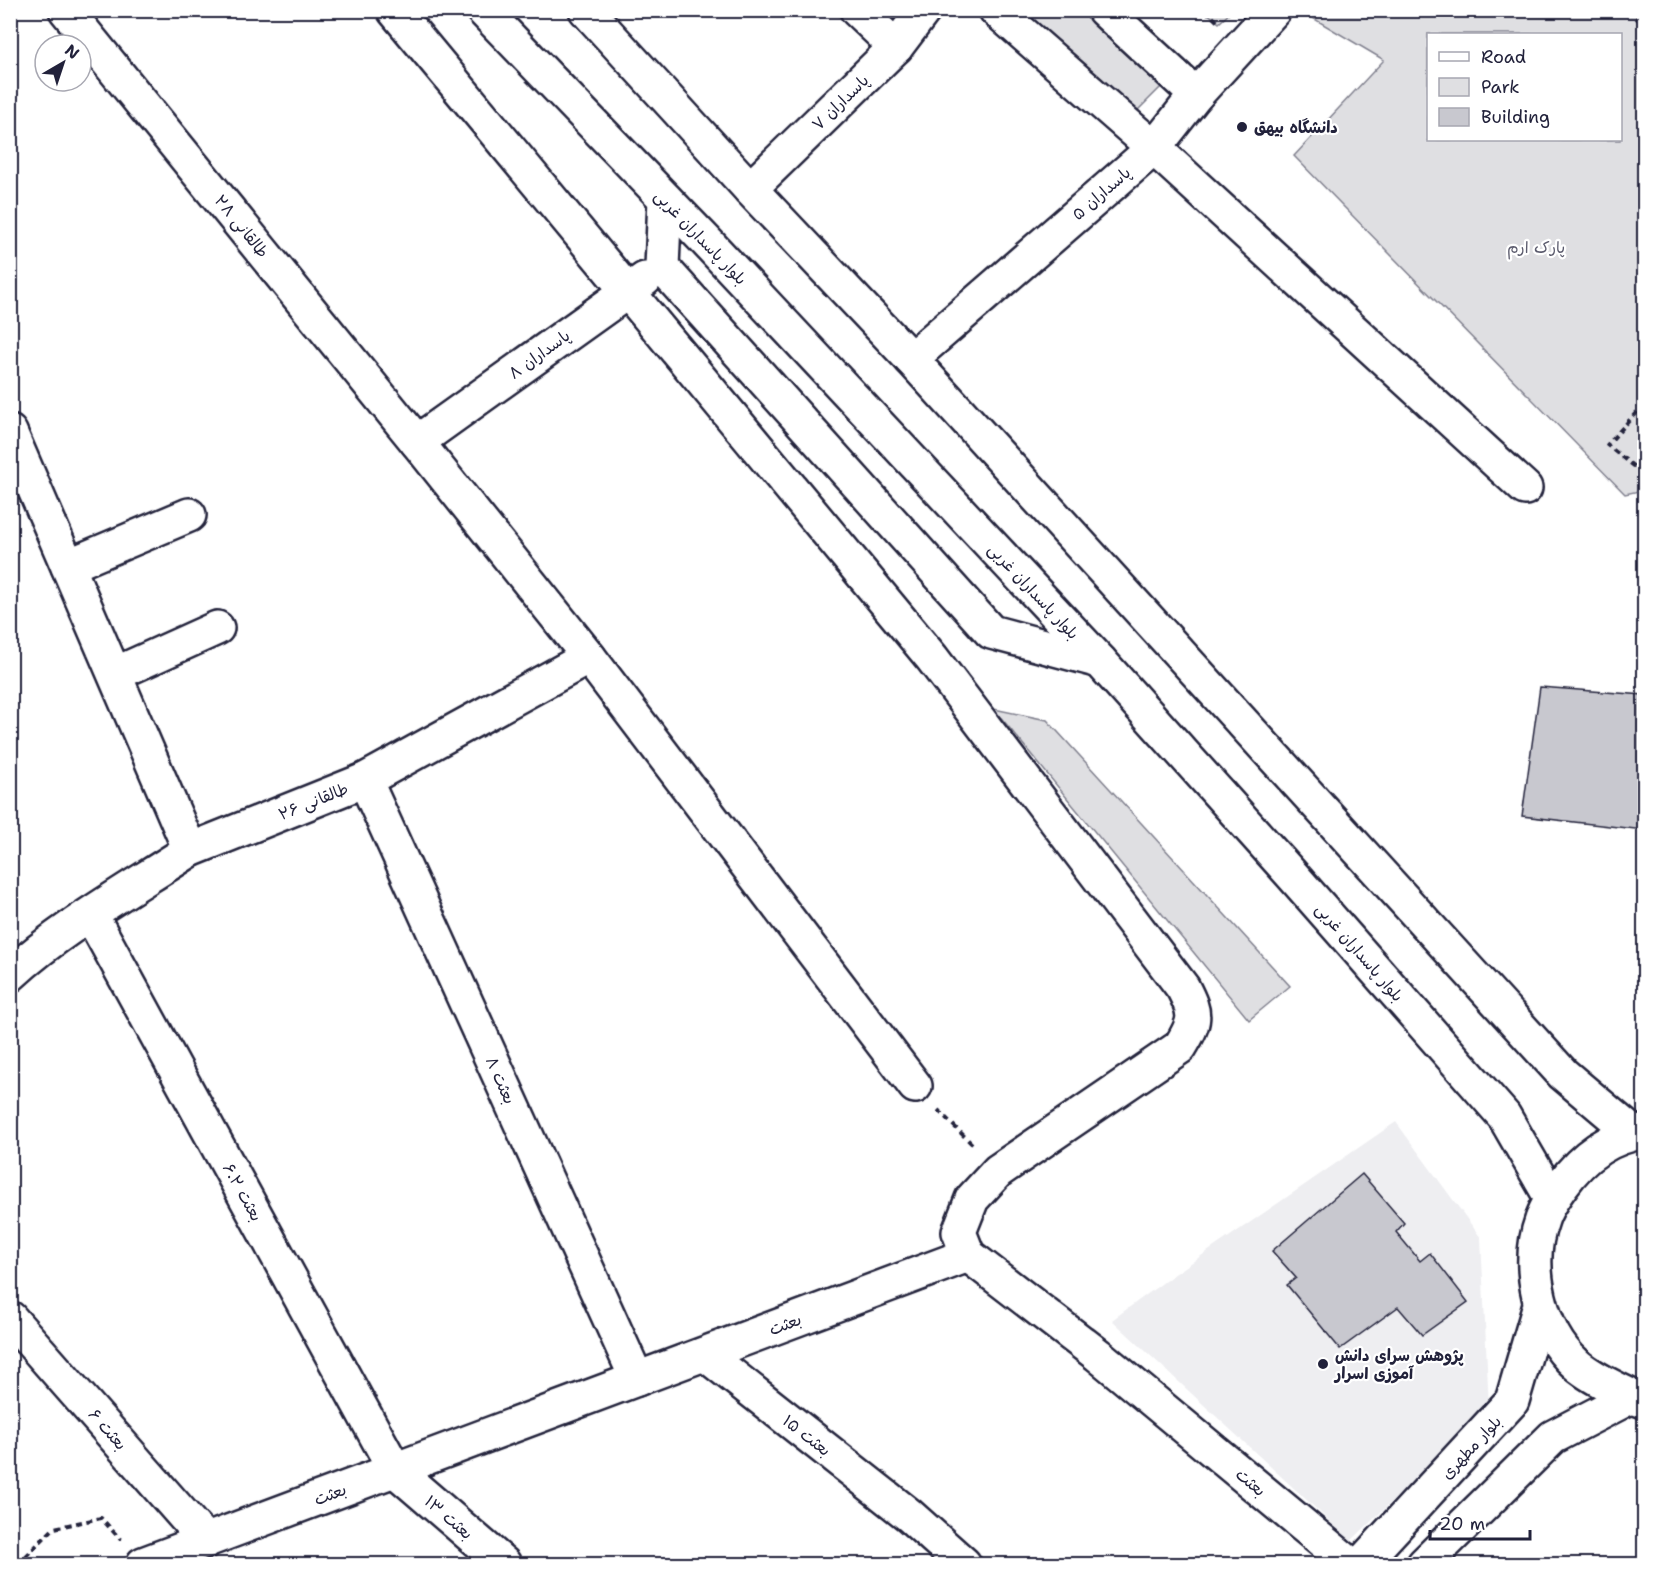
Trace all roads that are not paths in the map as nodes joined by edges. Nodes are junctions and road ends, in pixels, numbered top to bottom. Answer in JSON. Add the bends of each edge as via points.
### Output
{"nodes":[{"id":1,"x":66,"y":10,"type":"edge"},
{"id":2,"x":394,"y":10,"type":"edge"},
{"id":3,"x":483,"y":10,"type":"edge"},
{"id":4,"x":586,"y":10,"type":"edge"},
{"id":5,"x":857,"y":10,"type":"edge"},
{"id":6,"x":924,"y":10,"type":"edge"},
{"id":7,"x":996,"y":10,"type":"edge"},
{"id":8,"x":1104,"y":10,"type":"edge"},
{"id":9,"x":1274,"y":10,"type":"edge"},
{"id":10,"x":896,"y":47,"type":"junction"},
{"id":11,"x":1196,"y":95,"type":"junction"},
{"id":12,"x":1154,"y":148,"type":"junction"},
{"id":13,"x":750,"y":189,"type":"junction"},
{"id":14,"x":665,"y":199,"type":"junction"},
{"id":15,"x":662,"y":267,"type":"junction"},
{"id":16,"x":628,"y":291,"type":"junction"},
{"id":17,"x":911,"y":359,"type":"junction"},
{"id":18,"x":10,"y":432,"type":"edge"},
{"id":19,"x":417,"y":442,"type":"junction"},
{"id":20,"x":1525,"y":488,"type":"dead end"},
{"id":21,"x":189,"y":515,"type":"dead end"},
{"id":22,"x":68,"y":566,"type":"junction"},
{"id":23,"x":218,"y":628,"type":"dead end"},
{"id":24,"x":589,"y":657,"type":"junction"},
{"id":25,"x":1100,"y":661,"type":"junction"},
{"id":26,"x":115,"y":674,"type":"junction"},
{"id":27,"x":365,"y":780,"type":"junction"},
{"id":28,"x":190,"y":850,"type":"junction"},
{"id":29,"x":91,"y":915,"type":"junction"},
{"id":30,"x":16,"y":958,"type":"edge"},
{"id":31,"x":915,"y":1086,"type":"road end"},
{"id":32,"x":1639,"y":1132,"type":"edge"},
{"id":33,"x":1552,"y":1199,"type":"junction"},
{"id":34,"x":968,"y":1255,"type":"junction"},
{"id":35,"x":1540,"y":1305,"type":"junction"},
{"id":36,"x":10,"y":1318,"type":"edge"},
{"id":37,"x":705,"y":1354,"type":"junction"},
{"id":38,"x":637,"y":1379,"type":"junction"},
{"id":39,"x":1637,"y":1399,"type":"edge"},
{"id":40,"x":394,"y":1470,"type":"junction"},
{"id":41,"x":206,"y":1541,"type":"junction"},
{"id":42,"x":143,"y":1564,"type":"edge"},
{"id":43,"x":504,"y":1564,"type":"edge"},
{"id":44,"x":964,"y":1564,"type":"edge"},
{"id":45,"x":1350,"y":1564,"type":"edge"},
{"id":46,"x":1361,"y":1564,"type":"edge"},
{"id":47,"x":1424,"y":1564,"type":"edge"}],
"edges":[{"from":1,"to":19,"type":"street","name":"طالقانی ۲۸"},
{"from":2,"to":16,"type":"street"},
{"from":3,"to":14,"type":"street","name":"بلوار پاسداران غربی"},
{"from":4,"to":13,"type":"street"},
{"from":5,"to":10,"type":"street"},
{"from":6,"to":10,"type":"street","name":"پاسداران ۷"},
{"from":7,"to":12,"type":"street"},
{"from":8,"to":11,"type":"street"},
{"from":9,"to":11,"type":"street","name":"پاسداران ۵"},
{"from":10,"to":13,"type":"street","name":"پاسداران ۷"},
{"from":11,"to":12,"type":"street","name":"پاسداران ۵"},
{"from":12,"to":17,"type":"street","name":"پاسداران ۵"},
{"from":12,"to":20,"type":"street"},
{"from":13,"to":17,"type":"street"},
{"from":14,"to":15,"type":"street"},
{"from":14,"to":25,"type":"street","name":"بلوار پاسداران غربی"},
{"from":15,"to":16,"type":"street","name":"پاسداران ۸"},
{"from":15,"to":25,"type":"street","via":[[991,632]]},
{"from":16,"to":19,"type":"street","name":"پاسداران ۸"},
{"from":16,"to":34,"type":"street","via":[[932,658],[1183,988],[1192,1006],[1192,1027],[1180,1047],[998,1171],[972,1199],[959,1232]]},
{"from":17,"to":32,"type":"street","via":[[1563,1074]]},
{"from":18,"to":22,"type":"street"},
{"from":19,"to":24,"type":"street"},
{"from":21,"to":22,"type":"street"},
{"from":22,"to":26,"type":"street"},
{"from":23,"to":26,"type":"street"},
{"from":24,"to":27,"type":"street","name":"طالقانی ۲۶"},
{"from":24,"to":31,"type":"street"},
{"from":25,"to":33,"type":"street","name":"بلوار پاسداران غربی","via":[[1504,1116]]},
{"from":26,"to":28,"type":"street"},
{"from":27,"to":28,"type":"street","name":"طالقانی ۲۶"},
{"from":27,"to":38,"type":"street","name":"بعثت ۸"},
{"from":28,"to":29,"type":"street","name":"طالقانی ۲۶"},
{"from":29,"to":30,"type":"street","name":"طالقانی ۲۶"},
{"from":29,"to":40,"type":"street","name":"بعثت ۶.۲"},
{"from":32,"to":33,"type":"street","via":[[1602,1146],[1574,1168]]},
{"from":33,"to":35,"type":"street","via":[[1541,1221],[1535,1248]]},
{"from":34,"to":37,"type":"street","name":"بعثت"},
{"from":34,"to":45,"type":"street","name":"بعثت","via":[[1098,1355]]},
{"from":35,"to":39,"type":"street","via":[[1555,1337],[1576,1365]]},
{"from":35,"to":46,"type":"street","name":"بلوار مطهری","via":[[1512,1401]]},
{"from":36,"to":41,"type":"street","name":"بعثت ۶"},
{"from":37,"to":38,"type":"street","name":"بعثت"},
{"from":37,"to":44,"type":"street","name":"بعثت ۱۵","via":[[909,1515]]},
{"from":38,"to":40,"type":"street","name":"بعثت"},
{"from":39,"to":47,"type":"street","via":[[1552,1437]]},
{"from":40,"to":41,"type":"street","name":"بعثت"},
{"from":40,"to":43,"type":"street","name":"بعثت ۱۳"},
{"from":41,"to":42,"type":"street","name":"بعثت"}]}
